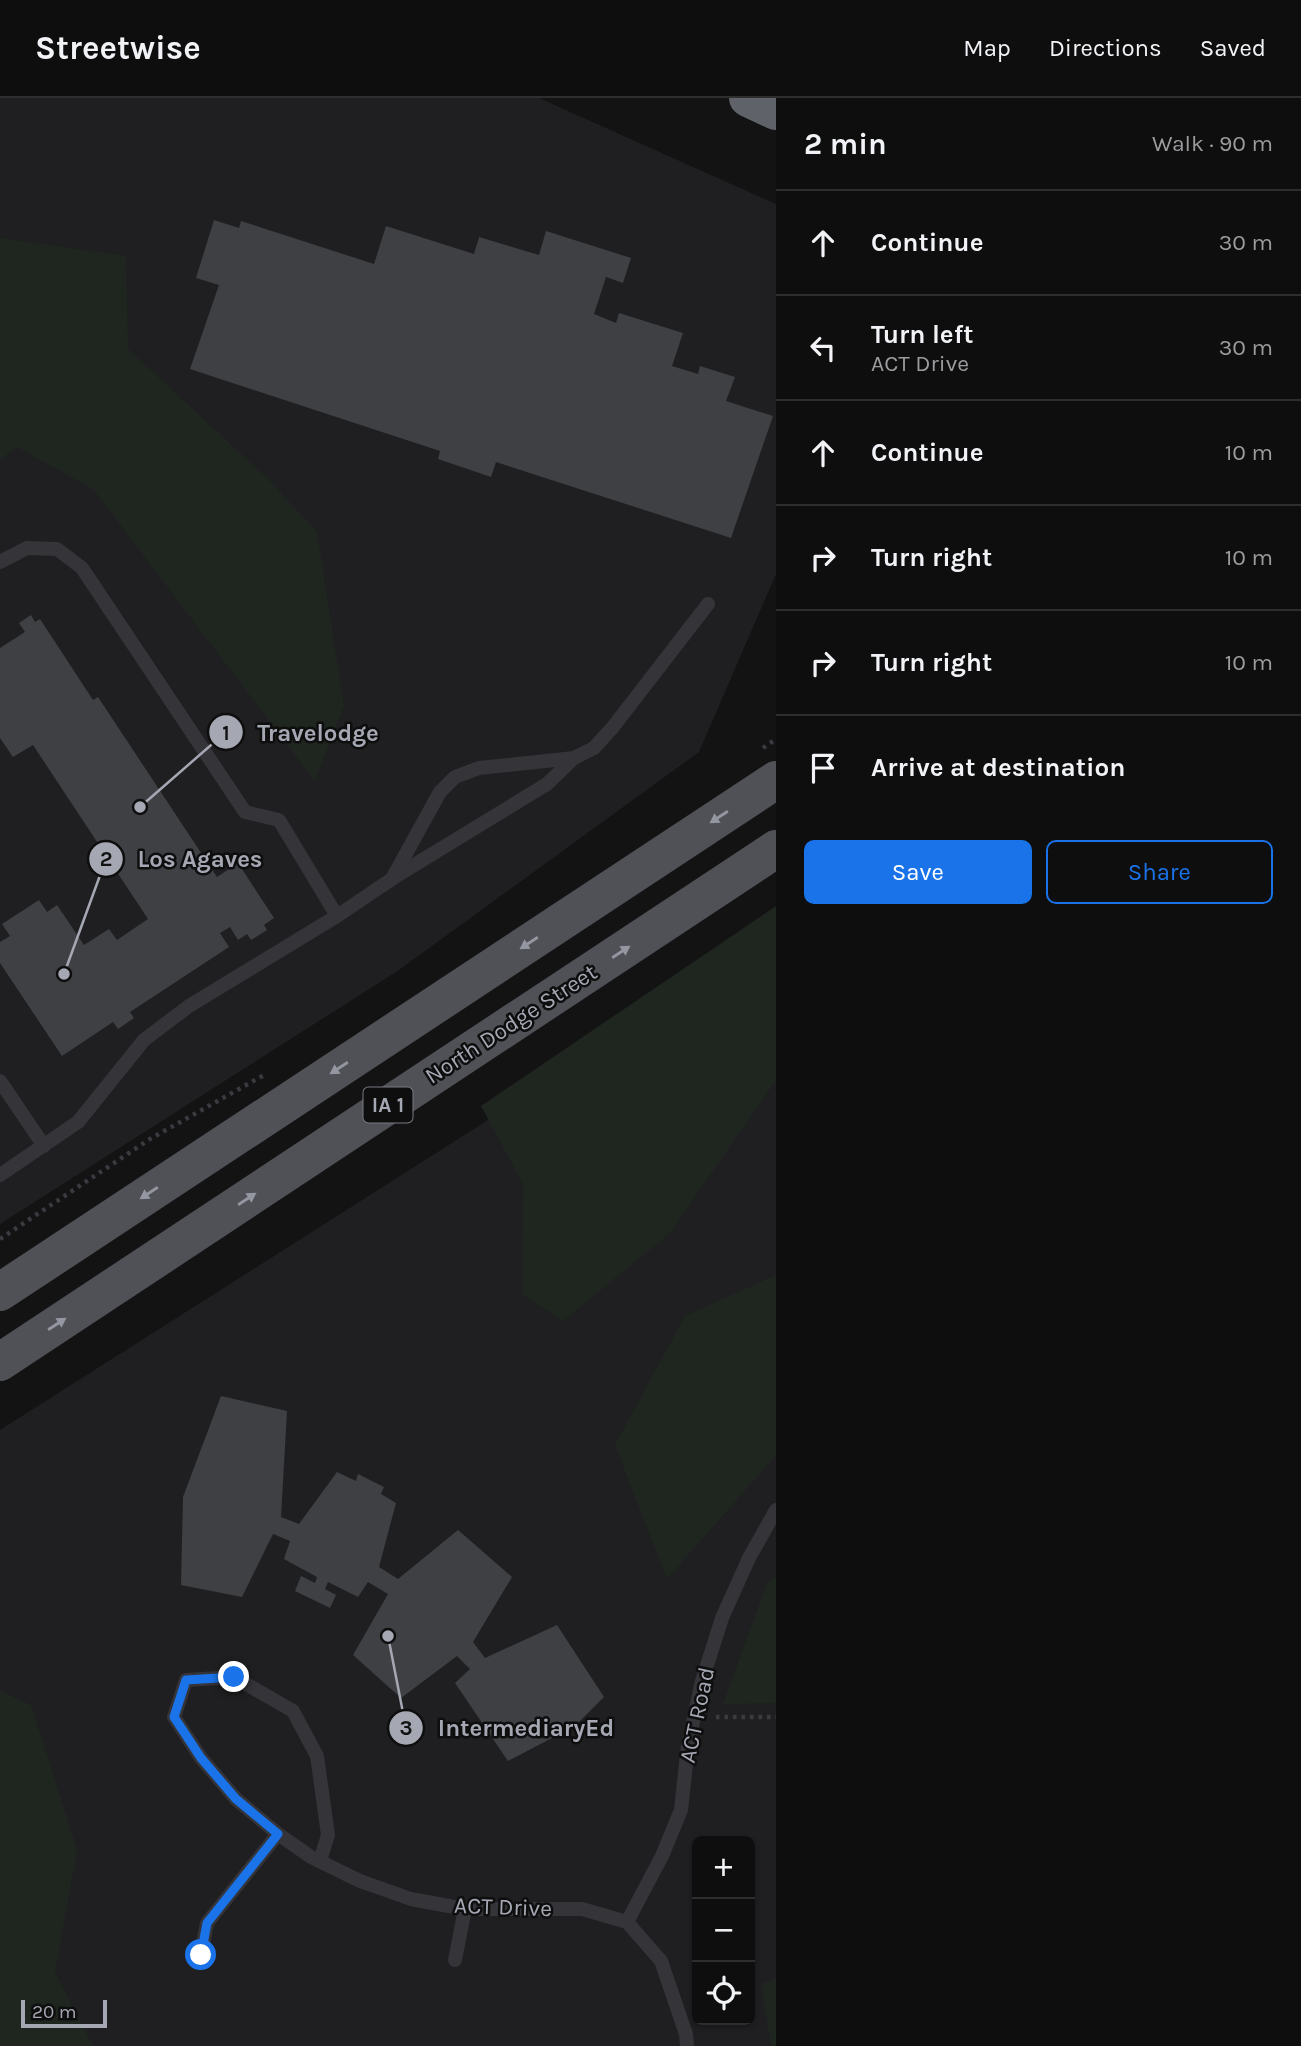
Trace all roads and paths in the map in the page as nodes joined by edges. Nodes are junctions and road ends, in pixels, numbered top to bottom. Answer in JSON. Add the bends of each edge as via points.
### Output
{"nodes":[{"id":1,"x":748,"y":98,"type":"edge"},
{"id":2,"x":776,"y":111,"type":"edge"},
{"id":3,"x":0,"y":562,"type":"edge"},
{"id":4,"x":708,"y":604,"type":"dead end"},
{"id":5,"x":776,"y":739,"type":"edge"},
{"id":6,"x":574,"y":758,"type":"junction"},
{"id":7,"x":764,"y":767,"type":"edge"},
{"id":8,"x":776,"y":849,"type":"edge"},
{"id":9,"x":392,"y":879,"type":"junction"},
{"id":10,"x":337,"y":916,"type":"junction"},
{"id":11,"x":268,"y":1073,"type":"dead end"},
{"id":12,"x":0,"y":1081,"type":"edge"},
{"id":13,"x":44,"y":1146,"type":"junction"},
{"id":14,"x":0,"y":1175,"type":"edge"},
{"id":15,"x":0,"y":1239,"type":"edge"},
{"id":16,"x":0,"y":1292,"type":"edge"},
{"id":17,"x":0,"y":1362,"type":"edge"},
{"id":18,"x":776,"y":1510,"type":"edge"},
{"id":19,"x":694,"y":1717,"type":"junction"},
{"id":20,"x":776,"y":1717,"type":"edge"},
{"id":21,"x":278,"y":1834,"type":"junction"},
{"id":22,"x":320,"y":1861,"type":"junction"},
{"id":23,"x":465,"y":1909,"type":"junction"},
{"id":24,"x":627,"y":1922,"type":"junction"},
{"id":25,"x":201,"y":1955,"type":"dead end"},
{"id":26,"x":455,"y":1959,"type":"dead end"},
{"id":27,"x":687,"y":2046,"type":"edge"}],
"edges":[{"from":1,"to":2,"type":"highway"},
{"from":3,"to":10,"type":"lane","via":[[27,548],[57,549],[82,568],[245,812],[279,820]]},
{"from":4,"to":6,"type":"lane","via":[[613,727],[594,748]]},
{"from":5,"to":7,"type":"path"},
{"from":6,"to":9,"type":"lane","via":[[547,784]]},
{"from":6,"to":9,"type":"lane","via":[[479,768],[455,778],[440,792]]},
{"from":7,"to":16,"type":"main road","number":"IA 1","one_way":true},
{"from":17,"to":8,"type":"main road","name":"North Dodge Street","number":"IA 1","one_way":true},
{"from":9,"to":10,"type":"lane"},
{"from":10,"to":13,"type":"lane","via":[[189,1006],[144,1040],[78,1122]]},
{"from":11,"to":15,"type":"path","via":[[150,1139]]},
{"from":12,"to":13,"type":"lane"},
{"from":13,"to":14,"type":"lane"},
{"from":18,"to":19,"type":"lane","name":"ACT Road","via":[[748,1558],[722,1618]]},
{"from":19,"to":20,"type":"path"},
{"from":19,"to":24,"type":"lane","name":"ACT Road","via":[[681,1810]]},
{"from":21,"to":22,"type":"lane","name":"ACT Drive"},
{"from":21,"to":22,"type":"lane","name":"ACT Drive","via":[[236,1799],[174,1717],[186,1680],[234,1677],[293,1711],[317,1756],[328,1835]]},
{"from":21,"to":25,"type":"lane","via":[[207,1923]]},
{"from":22,"to":23,"type":"lane","name":"ACT Drive","via":[[411,1899]]},
{"from":23,"to":24,"type":"lane","name":"ACT Drive","via":[[582,1909]]},
{"from":23,"to":26,"type":"lane"},
{"from":24,"to":27,"type":"lane","via":[[661,1961]]}]}
